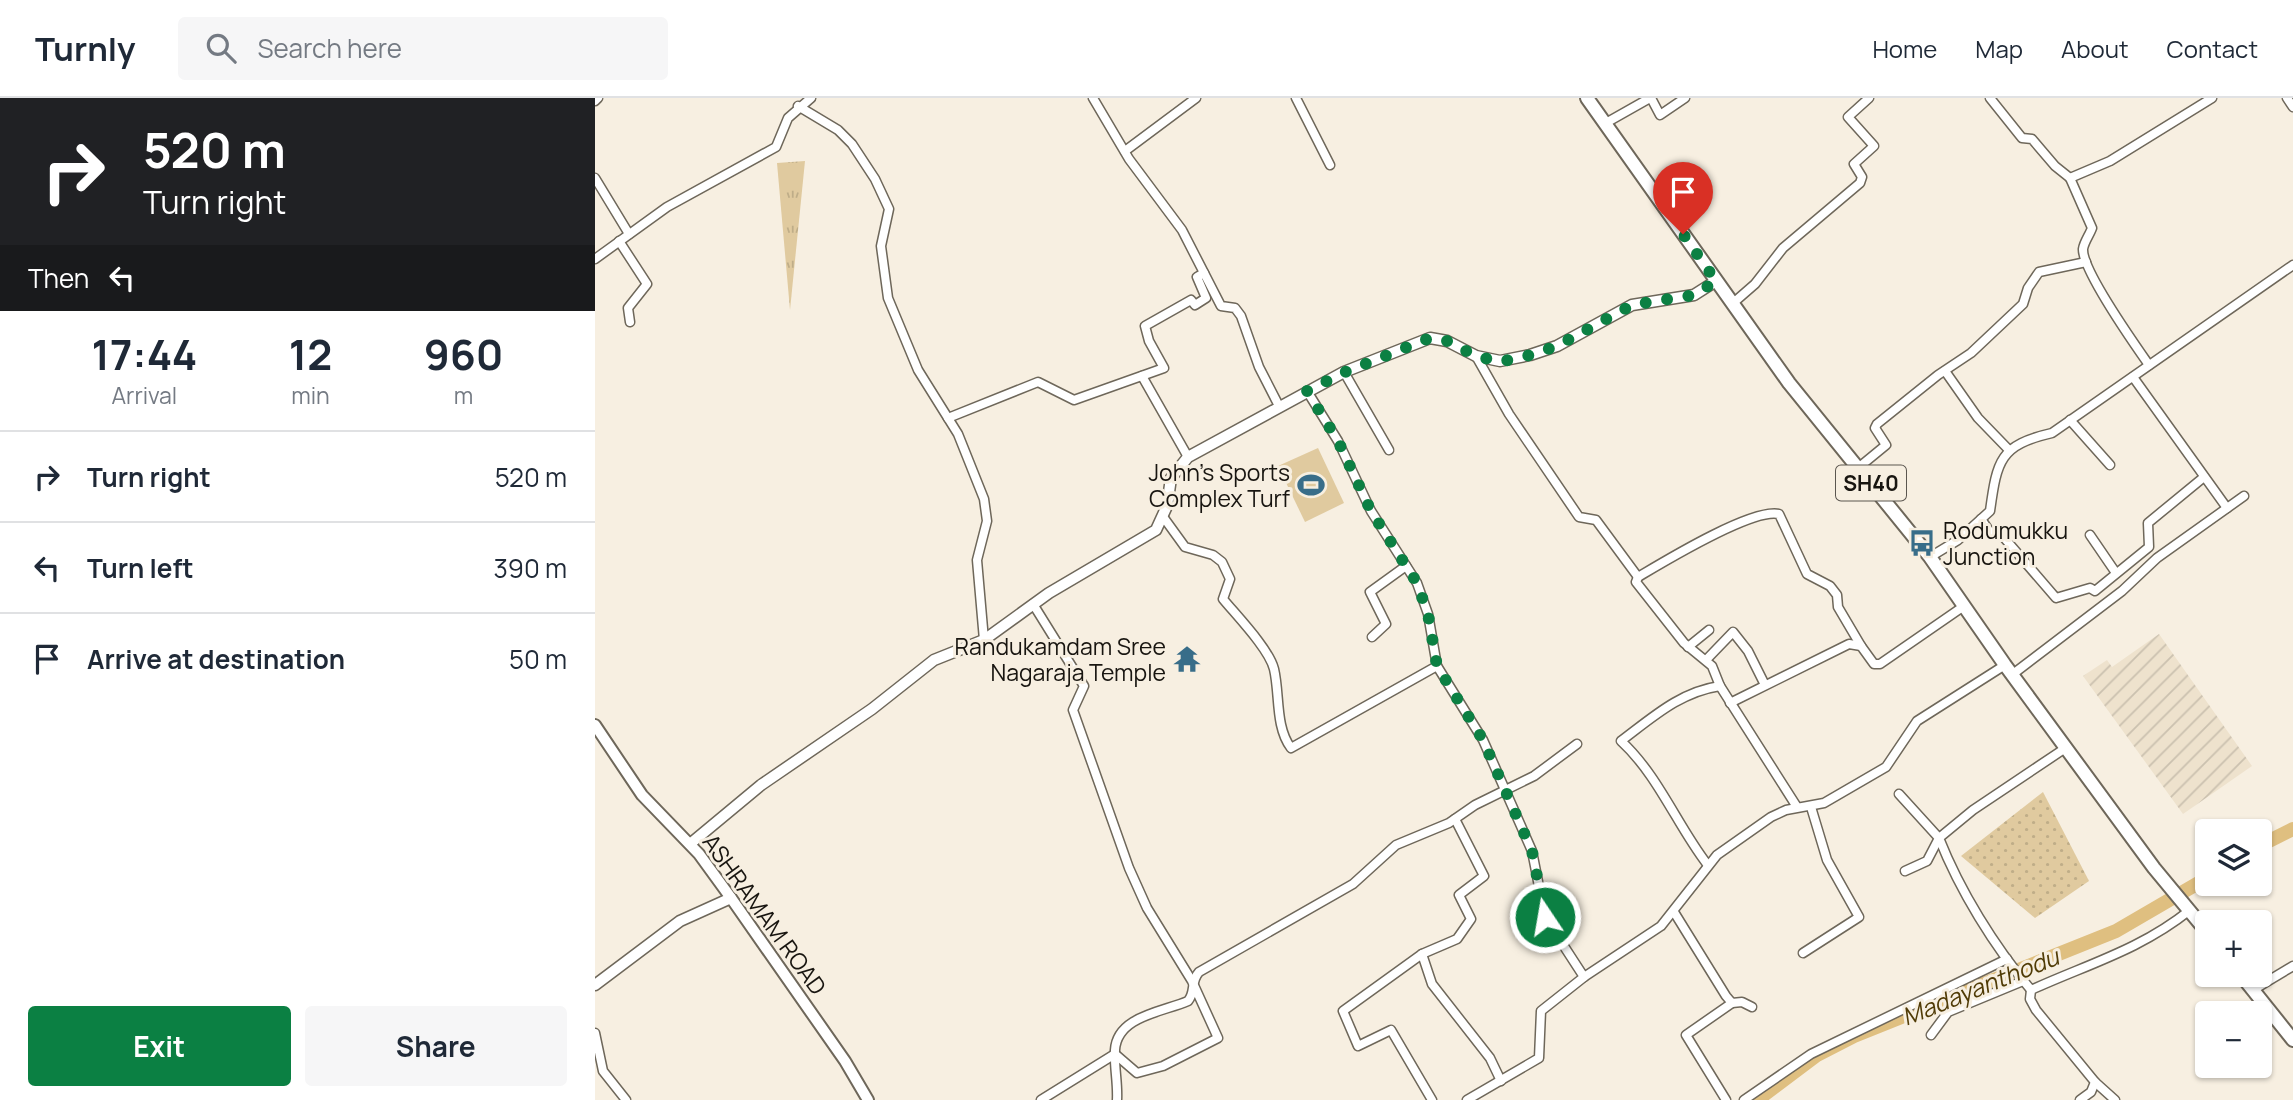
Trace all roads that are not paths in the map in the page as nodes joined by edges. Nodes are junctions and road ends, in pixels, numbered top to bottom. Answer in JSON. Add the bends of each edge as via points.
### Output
{"nodes":[{"id":1,"x":811,"y":98,"type":"edge"},
{"id":2,"x":1093,"y":98,"type":"edge"},
{"id":3,"x":1196,"y":98,"type":"edge"},
{"id":4,"x":1296,"y":98,"type":"edge"},
{"id":5,"x":1587,"y":98,"type":"edge"},
{"id":6,"x":1651,"y":98,"type":"edge"},
{"id":7,"x":1685,"y":98,"type":"edge"},
{"id":8,"x":1869,"y":98,"type":"edge"},
{"id":9,"x":1990,"y":98,"type":"edge"},
{"id":10,"x":2212,"y":98,"type":"edge"},
{"id":11,"x":2287,"y":98,"type":"edge"},
{"id":12,"x":799,"y":106,"type":"junction"},
{"id":13,"x":2293,"y":107,"type":"edge"},
{"id":14,"x":1604,"y":124,"type":"junction"},
{"id":15,"x":1125,"y":151,"type":"junction"},
{"id":16,"x":1330,"y":165,"type":"dead end"},
{"id":17,"x":595,"y":178,"type":"edge"},
{"id":18,"x":2070,"y":178,"type":"junction"},
{"id":19,"x":629,"y":234,"type":"junction"},
{"id":20,"x":619,"y":241,"type":"junction"},
{"id":21,"x":595,"y":259,"type":"edge"},
{"id":22,"x":2086,"y":262,"type":"junction"},
{"id":23,"x":2293,"y":265,"type":"edge"},
{"id":24,"x":1204,"y":273,"type":"junction"},
{"id":25,"x":1716,"y":281,"type":"junction"},
{"id":26,"x":1733,"y":304,"type":"junction"},
{"id":27,"x":630,"y":322,"type":"dead end"},
{"id":28,"x":1476,"y":356,"type":"junction"},
{"id":29,"x":2149,"y":365,"type":"junction"},
{"id":30,"x":1945,"y":370,"type":"junction"},
{"id":31,"x":1345,"y":372,"type":"junction"},
{"id":32,"x":1142,"y":376,"type":"junction"},
{"id":33,"x":2133,"y":377,"type":"junction"},
{"id":34,"x":1307,"y":391,"type":"junction"},
{"id":35,"x":1279,"y":407,"type":"junction"},
{"id":36,"x":948,"y":418,"type":"junction"},
{"id":37,"x":2070,"y":420,"type":"junction"},
{"id":38,"x":1389,"y":450,"type":"dead end"},
{"id":39,"x":2009,"y":450,"type":"junction"},
{"id":40,"x":1188,"y":457,"type":"junction"},
{"id":41,"x":2110,"y":465,"type":"dead end"},
{"id":42,"x":1858,"y":468,"type":"junction"},
{"id":43,"x":2204,"y":477,"type":"junction"},
{"id":44,"x":2244,"y":496,"type":"dead end"},
{"id":45,"x":2227,"y":508,"type":"junction"},
{"id":46,"x":1164,"y":518,"type":"junction"},
{"id":47,"x":1981,"y":519,"type":"junction"},
{"id":48,"x":2089,"y":535,"type":"dead end"},
{"id":49,"x":1930,"y":557,"type":"junction"},
{"id":50,"x":1406,"y":566,"type":"junction"},
{"id":51,"x":2116,"y":573,"type":"junction"},
{"id":52,"x":1638,"y":577,"type":"junction"},
{"id":53,"x":1033,"y":604,"type":"junction"},
{"id":54,"x":1964,"y":606,"type":"junction"},
{"id":55,"x":1709,"y":630,"type":"dead end"},
{"id":56,"x":1372,"y":637,"type":"dead end"},
{"id":57,"x":984,"y":640,"type":"junction"},
{"id":58,"x":1861,"y":646,"type":"junction"},
{"id":59,"x":1688,"y":647,"type":"junction"},
{"id":60,"x":1706,"y":660,"type":"junction"},
{"id":61,"x":1437,"y":666,"type":"junction"},
{"id":62,"x":2009,"y":670,"type":"junction"},
{"id":63,"x":1765,"y":685,"type":"junction"},
{"id":64,"x":1720,"y":686,"type":"junction"},
{"id":65,"x":1730,"y":703,"type":"junction"},
{"id":66,"x":595,"y":725,"type":"edge"},
{"id":67,"x":1577,"y":744,"type":"dead end"},
{"id":68,"x":2067,"y":747,"type":"junction"},
{"id":69,"x":1507,"y":792,"type":"junction"},
{"id":70,"x":1899,"y":794,"type":"dead end"},
{"id":71,"x":1797,"y":807,"type":"junction"},
{"id":72,"x":1811,"y":807,"type":"junction"},
{"id":73,"x":1455,"y":819,"type":"junction"},
{"id":74,"x":1939,"y":838,"type":"junction"},
{"id":75,"x":690,"y":844,"type":"junction"},
{"id":76,"x":1707,"y":864,"type":"junction"},
{"id":77,"x":1905,"y":870,"type":"dead end"},
{"id":78,"x":731,"y":898,"type":"junction"},
{"id":79,"x":2188,"y":908,"type":"junction"},
{"id":80,"x":1674,"y":912,"type":"junction"},
{"id":81,"x":2195,"y":917,"type":"edge"},
{"id":82,"x":1803,"y":953,"type":"dead end"},
{"id":83,"x":1422,"y":954,"type":"junction"},
{"id":84,"x":2007,"y":959,"type":"junction"},
{"id":85,"x":2293,"y":966,"type":"edge"},
{"id":86,"x":1584,"y":977,"type":"junction"},
{"id":87,"x":2021,"y":978,"type":"junction"},
{"id":88,"x":1192,"y":981,"type":"junction"},
{"id":89,"x":596,"y":982,"type":"edge"},
{"id":90,"x":2251,"y":987,"type":"edge"},
{"id":91,"x":2031,"y":990,"type":"junction"},
{"id":92,"x":2253,"y":990,"type":"junction"},
{"id":93,"x":1732,"y":1003,"type":"junction"},
{"id":94,"x":1752,"y":1007,"type":"dead end"},
{"id":95,"x":595,"y":1033,"type":"edge"},
{"id":96,"x":1931,"y":1035,"type":"dead end"},
{"id":97,"x":2293,"y":1040,"type":"edge"},
{"id":98,"x":1115,"y":1054,"type":"junction"},
{"id":99,"x":1501,"y":1081,"type":"junction"},
{"id":100,"x":2095,"y":1082,"type":"junction"},
{"id":101,"x":626,"y":1100,"type":"edge"},
{"id":102,"x":868,"y":1100,"type":"edge"},
{"id":103,"x":1041,"y":1100,"type":"edge"},
{"id":104,"x":1117,"y":1100,"type":"edge"},
{"id":105,"x":1432,"y":1100,"type":"edge"},
{"id":106,"x":1468,"y":1100,"type":"edge"},
{"id":107,"x":1726,"y":1100,"type":"edge"},
{"id":108,"x":1744,"y":1100,"type":"edge"},
{"id":109,"x":2080,"y":1100,"type":"edge"},
{"id":110,"x":2115,"y":1100,"type":"edge"}],
"edges":[{"from":1,"to":12,"type":"street"},
{"from":2,"to":15,"type":"street"},
{"from":3,"to":15,"type":"street"},
{"from":4,"to":16,"type":"street"},
{"from":5,"to":14,"type":"main road","number":"SH40"},
{"from":6,"to":7,"type":"street","via":[[1660,115]]},
{"from":6,"to":14,"type":"street"},
{"from":8,"to":26,"type":"street","via":[[1847,117],[1874,146],[1854,164],[1862,177],[1860,183],[1783,248]]},
{"from":9,"to":18,"type":"street","via":[[2022,138],[2032,139]]},
{"from":10,"to":18,"type":"street","via":[[2110,161]]},
{"from":11,"to":13,"type":"street"},
{"from":12,"to":19,"type":"street","via":[[776,147],[677,201]]},
{"from":12,"to":36,"type":"street","via":[[852,144],[880,189],[890,216],[881,246],[888,298],[918,370]]},
{"from":14,"to":25,"type":"main road","number":"SH40"},
{"from":15,"to":24,"type":"street","via":[[1182,230]]},
{"from":17,"to":19,"type":"street"},
{"from":18,"to":22,"type":"street","via":[[2092,228],[2083,248]]},
{"from":19,"to":20,"type":"street"},
{"from":20,"to":21,"type":"street"},
{"from":20,"to":27,"type":"street","via":[[647,284],[628,308]]},
{"from":22,"to":29,"type":"street"},
{"from":22,"to":30,"type":"street","via":[[2039,272],[2022,304],[1971,353]]},
{"from":23,"to":29,"type":"street"},
{"from":24,"to":32,"type":"street","via":[[1197,277],[1206,298],[1195,305],[1191,300],[1145,326],[1164,369]]},
{"from":24,"to":35,"type":"street","via":[[1221,306],[1235,308],[1241,316]]},
{"from":25,"to":26,"type":"main road","number":"SH40"},
{"from":25,"to":28,"type":"street","via":[[1694,295],[1632,305],[1557,346],[1530,355],[1500,362]]},
{"from":26,"to":42,"type":"main road","number":"SH40"},
{"from":28,"to":31,"type":"street","via":[[1430,338]]},
{"from":28,"to":52,"type":"street","via":[[1579,517],[1596,520]]},
{"from":29,"to":33,"type":"street"},
{"from":30,"to":39,"type":"street","via":[[1978,418]]},
{"from":30,"to":42,"type":"street","via":[[1877,424],[1886,445]]},
{"from":31,"to":34,"type":"street"},
{"from":31,"to":38,"type":"street"},
{"from":32,"to":36,"type":"street","via":[[1074,400],[1038,382]]},
{"from":32,"to":40,"type":"street"},
{"from":33,"to":37,"type":"street"},
{"from":33,"to":43,"type":"street"},
{"from":34,"to":35,"type":"street"},
{"from":34,"to":50,"type":"street"},
{"from":35,"to":40,"type":"street"},
{"from":36,"to":57,"type":"street","via":[[984,499],[986,521],[977,560]]},
{"from":37,"to":39,"type":"street","via":[[2052,433],[2022,440]]},
{"from":37,"to":41,"type":"street"},
{"from":39,"to":47,"type":"street","via":[[1995,474],[1990,510]]},
{"from":40,"to":46,"type":"street","via":[[1171,478]]},
{"from":42,"to":49,"type":"main road","number":"SH40"},
{"from":43,"to":45,"type":"street"},
{"from":43,"to":51,"type":"street","via":[[2148,523],[2149,547]]},
{"from":44,"to":45,"type":"street"},
{"from":45,"to":62,"type":"street","via":[[2157,558],[2122,591]]},
{"from":46,"to":53,"type":"street","via":[[1146,537]]},
{"from":46,"to":61,"type":"street","via":[[1185,547],[1222,562],[1230,579],[1223,600],[1274,666],[1285,741],[1291,748]]},
{"from":47,"to":49,"type":"street"},
{"from":47,"to":51,"type":"street","via":[[1990,532],[2000,533],[2056,598],[2090,587],[2095,590]]},
{"from":48,"to":51,"type":"street"},
{"from":49,"to":54,"type":"main road","number":"SH40"},
{"from":50,"to":56,"type":"street","via":[[1370,592],[1386,624]]},
{"from":50,"to":61,"type":"street","via":[[1428,614]]},
{"from":52,"to":58,"type":"street","via":[[1715,534],[1763,513],[1779,514],[1807,574],[1837,595],[1838,607]]},
{"from":52,"to":59,"type":"street","via":[[1636,582]]},
{"from":53,"to":57,"type":"street"},
{"from":53,"to":88,"type":"street","via":[[1084,686],[1073,710],[1129,869]]},
{"from":54,"to":58,"type":"street","via":[[1880,664],[1874,664]]},
{"from":54,"to":62,"type":"main road","number":"SH40"},
{"from":55,"to":59,"type":"street"},
{"from":57,"to":75,"type":"street","via":[[934,660],[761,785]]},
{"from":58,"to":63,"type":"street","via":[[1849,644]]},
{"from":59,"to":60,"type":"street"},
{"from":60,"to":63,"type":"street","via":[[1733,632]]},
{"from":60,"to":64,"type":"street"},
{"from":61,"to":69,"type":"street","via":[[1483,740]]},
{"from":62,"to":68,"type":"main road","number":"SH40"},
{"from":62,"to":72,"type":"street","via":[[1917,721],[1887,767]]},
{"from":63,"to":65,"type":"street"},
{"from":64,"to":65,"type":"street"},
{"from":64,"to":76,"type":"street","via":[[1699,689],[1673,701],[1621,741],[1638,757]]},
{"from":65,"to":71,"type":"street"},
{"from":66,"to":75,"type":"main road","name":"ASHRAMAM ROAD","via":[[642,795]]},
{"from":67,"to":69,"type":"street"},
{"from":68,"to":74,"type":"street"},
{"from":68,"to":79,"type":"main road","number":"SH40"},
{"from":69,"to":73,"type":"street"},
{"from":69,"to":86,"type":"street","via":[[1532,851],[1545,917]]},
{"from":70,"to":74,"type":"street"},
{"from":71,"to":72,"type":"street"},
{"from":71,"to":76,"type":"street","via":[[1771,817]]},
{"from":72,"to":82,"type":"street","via":[[1827,860],[1859,918]]},
{"from":73,"to":83,"type":"street","via":[[1484,876],[1459,895],[1471,919],[1457,939]]},
{"from":73,"to":88,"type":"street","via":[[1396,845],[1353,884],[1199,972]]},
{"from":74,"to":77,"type":"street","via":[[1927,861]]},
{"from":74,"to":84,"type":"street"},
{"from":75,"to":78,"type":"main road","name":"ASHRAMAM ROAD"},
{"from":76,"to":80,"type":"street"},
{"from":78,"to":89,"type":"street","via":[[680,921]]},
{"from":78,"to":102,"type":"main road","name":"ASHRAMAM ROAD"},
{"from":79,"to":81,"type":"main road","number":"SH40"},
{"from":79,"to":91,"type":"street","via":[[2163,931],[2125,952]]},
{"from":80,"to":86,"type":"street","via":[[1661,926]]},
{"from":80,"to":93,"type":"street"},
{"from":83,"to":99,"type":"street","via":[[1432,984],[1485,1050]]},
{"from":83,"to":105,"type":"street","via":[[1343,1011],[1358,1046],[1391,1030]]},
{"from":84,"to":87,"type":"street"},
{"from":84,"to":108,"type":"street","via":[[1811,1054]]},
{"from":85,"to":92,"type":"street"},
{"from":86,"to":99,"type":"street","via":[[1541,1011],[1539,1058]]},
{"from":87,"to":91,"type":"street"},
{"from":87,"to":96,"type":"street","via":[[1948,1013]]},
{"from":88,"to":98,"type":"street","via":[[1193,995],[1188,1002],[1136,1019],[1116,1040]]},
{"from":88,"to":98,"type":"street","via":[[1218,1038],[1163,1066],[1137,1073]]},
{"from":90,"to":92,"type":"main road"},
{"from":91,"to":100,"type":"street","via":[[2036,1010]]},
{"from":92,"to":97,"type":"main road"},
{"from":93,"to":94,"type":"street"},
{"from":93,"to":107,"type":"street","via":[[1686,1035]]},
{"from":95,"to":101,"type":"street","via":[[603,1071]]},
{"from":98,"to":103,"type":"street"},
{"from":98,"to":104,"type":"street"},
{"from":99,"to":106,"type":"street"},
{"from":100,"to":109,"type":"street"},
{"from":100,"to":110,"type":"street"}]}
